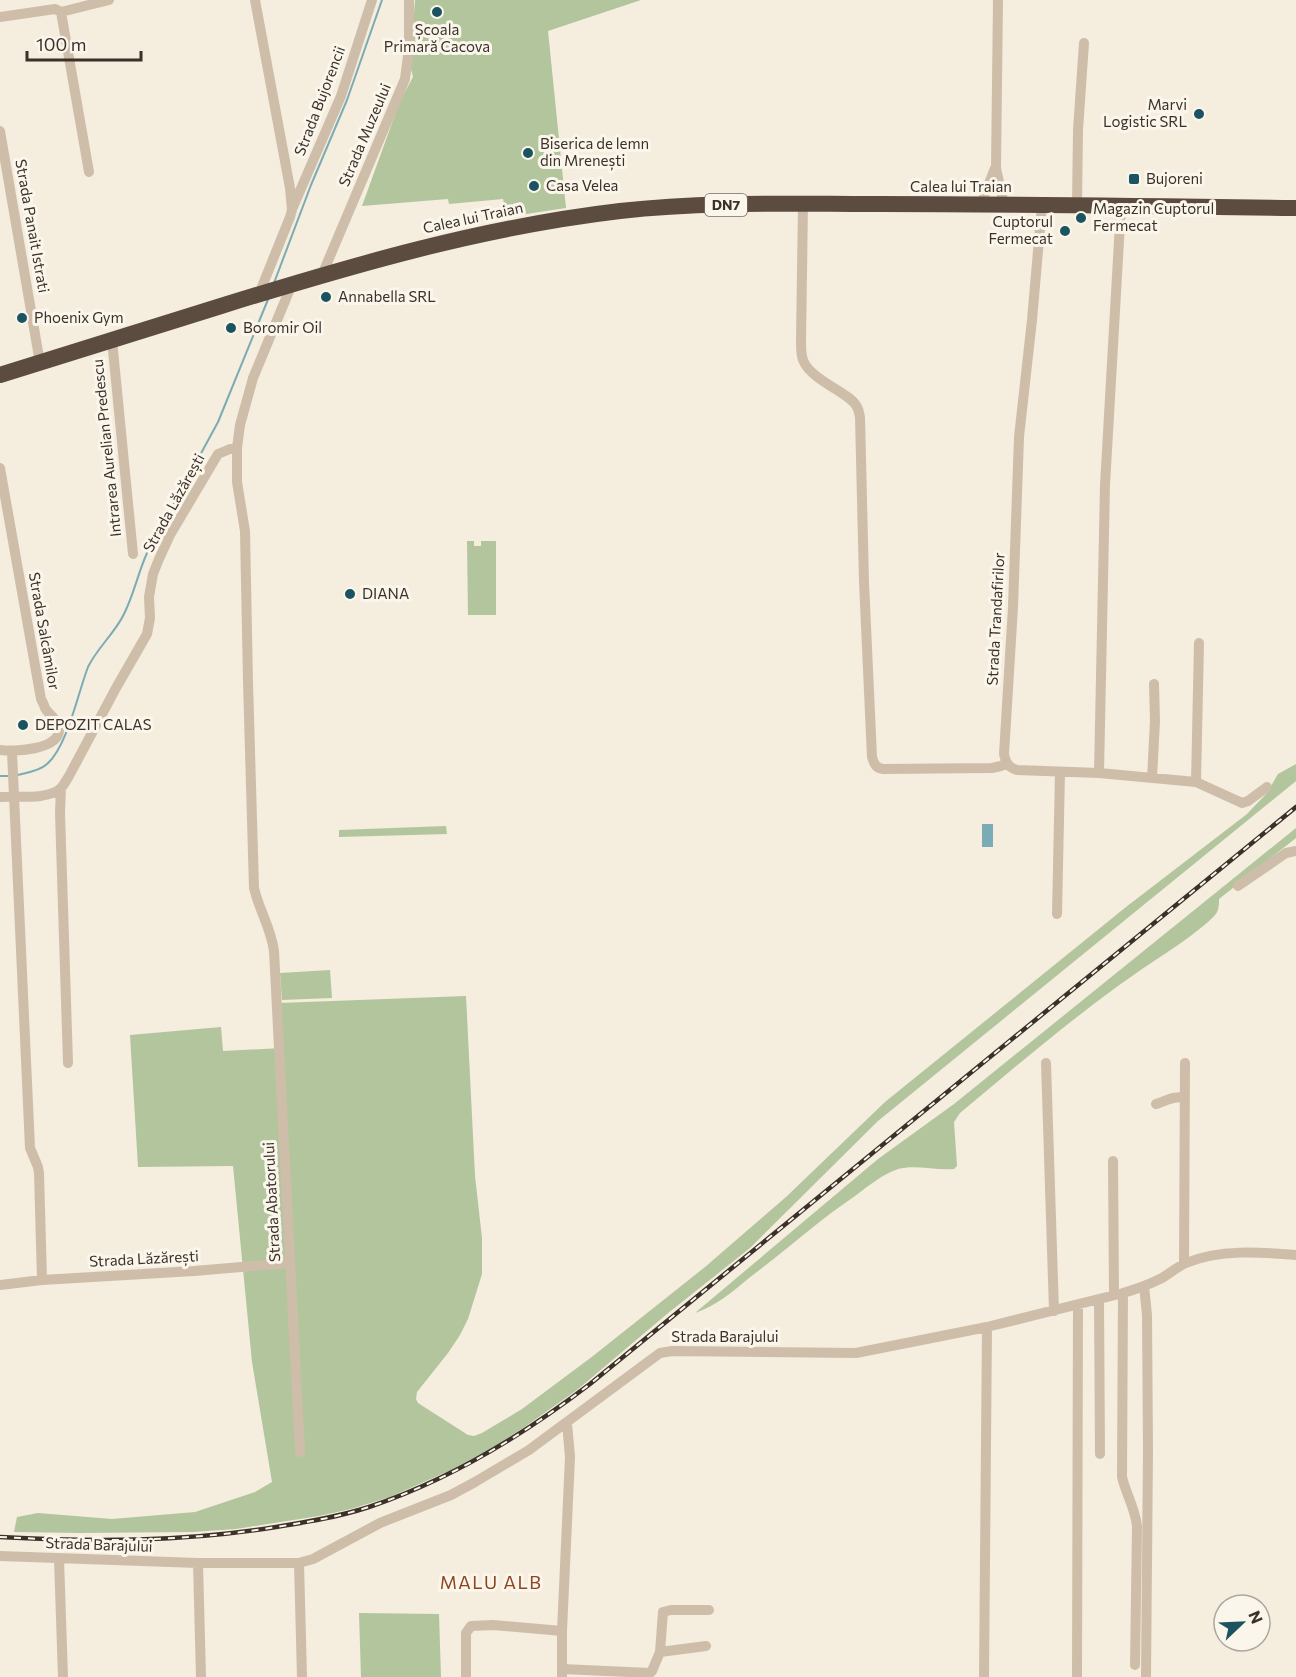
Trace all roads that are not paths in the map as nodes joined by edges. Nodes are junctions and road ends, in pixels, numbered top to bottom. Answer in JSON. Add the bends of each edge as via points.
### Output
{"nodes":[{"id":1,"x":109,"y":0,"type":"edge"},
{"id":2,"x":255,"y":0,"type":"edge"},
{"id":3,"x":372,"y":0,"type":"edge"},
{"id":4,"x":410,"y":0,"type":"edge"},
{"id":5,"x":998,"y":0,"type":"edge"},
{"id":6,"x":76,"y":4,"type":"edge"},
{"id":7,"x":61,"y":12,"type":"junction"},
{"id":8,"x":0,"y":17,"type":"edge"},
{"id":9,"x":1084,"y":43,"type":"dead end"},
{"id":10,"x":0,"y":131,"type":"edge"},
{"id":11,"x":996,"y":168,"type":"junction"},
{"id":12,"x":89,"y":172,"type":"dead end"},
{"id":13,"x":803,"y":204,"type":"junction"},
{"id":14,"x":981,"y":204,"type":"junction"},
{"id":15,"x":1004,"y":205,"type":"junction"},
{"id":16,"x":1042,"y":205,"type":"junction"},
{"id":17,"x":1077,"y":205,"type":"junction"},
{"id":18,"x":1121,"y":206,"type":"junction"},
{"id":19,"x":1296,"y":208,"type":"edge"},
{"id":20,"x":292,"y":210,"type":"junction"},
{"id":21,"x":322,"y":275,"type":"junction"},
{"id":22,"x":273,"y":290,"type":"junction"},
{"id":23,"x":112,"y":340,"type":"junction"},
{"id":24,"x":40,"y":363,"type":"junction"},
{"id":25,"x":0,"y":375,"type":"edge"},
{"id":26,"x":237,"y":448,"type":"junction"},
{"id":27,"x":0,"y":468,"type":"edge"},
{"id":28,"x":133,"y":554,"type":"dead end"},
{"id":29,"x":1199,"y":643,"type":"dead end"},
{"id":30,"x":1154,"y":684,"type":"dead end"},
{"id":31,"x":0,"y":750,"type":"edge"},
{"id":32,"x":12,"y":752,"type":"junction"},
{"id":33,"x":1006,"y":763,"type":"junction"},
{"id":34,"x":1059,"y":772,"type":"junction"},
{"id":35,"x":1099,"y":773,"type":"junction"},
{"id":36,"x":1152,"y":778,"type":"junction"},
{"id":37,"x":1196,"y":782,"type":"junction"},
{"id":38,"x":61,"y":788,"type":"junction"},
{"id":39,"x":1267,"y":788,"type":"dead end"},
{"id":40,"x":15,"y":796,"type":"junction"},
{"id":41,"x":0,"y":797,"type":"edge"},
{"id":42,"x":1296,"y":851,"type":"edge"},
{"id":43,"x":1238,"y":886,"type":"dead end"},
{"id":44,"x":1057,"y":914,"type":"dead end"},
{"id":45,"x":68,"y":1063,"type":"dead end"},
{"id":46,"x":1046,"y":1063,"type":"dead end"},
{"id":47,"x":1185,"y":1063,"type":"dead end"},
{"id":48,"x":1185,"y":1098,"type":"junction"},
{"id":49,"x":1156,"y":1104,"type":"dead end"},
{"id":50,"x":1113,"y":1161,"type":"dead end"},
{"id":51,"x":1296,"y":1255,"type":"edge"},
{"id":52,"x":290,"y":1263,"type":"junction"},
{"id":53,"x":1184,"y":1264,"type":"junction"},
{"id":54,"x":42,"y":1280,"type":"junction"},
{"id":55,"x":0,"y":1285,"type":"edge"},
{"id":56,"x":1144,"y":1286,"type":"junction"},
{"id":57,"x":1119,"y":1294,"type":"junction"},
{"id":58,"x":1099,"y":1299,"type":"junction"},
{"id":59,"x":1078,"y":1305,"type":"junction"},
{"id":60,"x":1054,"y":1311,"type":"junction"},
{"id":61,"x":987,"y":1327,"type":"junction"},
{"id":62,"x":567,"y":1423,"type":"junction"},
{"id":63,"x":300,"y":1452,"type":"dead end"},
{"id":64,"x":1100,"y":1454,"type":"dead end"},
{"id":65,"x":0,"y":1556,"type":"edge"},
{"id":66,"x":59,"y":1559,"type":"junction"},
{"id":67,"x":198,"y":1563,"type":"junction"},
{"id":68,"x":299,"y":1563,"type":"junction"},
{"id":69,"x":709,"y":1610,"type":"dead end"},
{"id":70,"x":562,"y":1631,"type":"junction"},
{"id":71,"x":706,"y":1646,"type":"dead end"},
{"id":72,"x":660,"y":1652,"type":"junction"},
{"id":73,"x":1135,"y":1665,"type":"dead end"},
{"id":74,"x":562,"y":1673,"type":"edge"},
{"id":75,"x":63,"y":1677,"type":"edge"},
{"id":76,"x":201,"y":1677,"type":"edge"},
{"id":77,"x":302,"y":1677,"type":"edge"},
{"id":78,"x":466,"y":1677,"type":"edge"},
{"id":79,"x":984,"y":1677,"type":"edge"},
{"id":80,"x":1077,"y":1677,"type":"edge"},
{"id":81,"x":1146,"y":1677,"type":"edge"}],
"edges":[{"from":1,"to":6,"type":"street"},
{"from":2,"to":20,"type":"street","name":"Strada Bujorencii"},
{"from":3,"to":20,"type":"street","name":"Strada Bujorencii","via":[[340,96]]},
{"from":4,"to":21,"type":"street","name":"Strada Muzeului","via":[[405,79]]},
{"from":5,"to":11,"type":"street"},
{"from":6,"to":7,"type":"street"},
{"from":7,"to":8,"type":"street","via":[[55,9]]},
{"from":7,"to":12,"type":"street"},
{"from":9,"to":17,"type":"street"},
{"from":10,"to":24,"type":"street","name":"Strada Panait Istrati"},
{"from":11,"to":14,"type":"street"},
{"from":11,"to":15,"type":"street"},
{"from":13,"to":14,"type":"highway","name":"Calea lui Traian","number":"DN7"},
{"from":13,"to":21,"type":"highway","name":"Calea lui Traian","number":"DN7","via":[[689,206],[589,215],[463,237]]},
{"from":13,"to":33,"type":"street","via":[[802,359],[813,373],[857,406],[860,417],[873,763],[883,769],[904,769],[992,768]]},
{"from":14,"to":15,"type":"highway","name":"Calea lui Traian","number":"DN7"},
{"from":15,"to":16,"type":"highway","name":"Calea lui Traian","number":"DN7"},
{"from":16,"to":17,"type":"highway","name":"Calea lui Traian","number":"DN7"},
{"from":16,"to":33,"type":"street","name":"Strada Trandafirilor","via":[[1019,437]]},
{"from":17,"to":18,"type":"highway","name":"Calea lui Traian","number":"DN7"},
{"from":18,"to":19,"type":"highway","name":"Calea lui Traian","number":"DN7"},
{"from":18,"to":35,"type":"street","via":[[1105,485]]},
{"from":20,"to":22,"type":"street","name":"Strada Bujorencii"},
{"from":21,"to":22,"type":"highway","name":"Calea lui Traian","number":"DN7"},
{"from":22,"to":23,"type":"highway","name":"Calea lui Traian","number":"DN7"},
{"from":22,"to":26,"type":"street","name":"Strada Bujorencii"},
{"from":23,"to":24,"type":"highway","name":"Calea lui Traian","number":"DN7"},
{"from":23,"to":28,"type":"street","name":"Intrarea Aurelian Predescu"},
{"from":24,"to":25,"type":"highway","name":"Calea lui Traian","number":"DN7"},
{"from":26,"to":38,"type":"street","name":"Strada Lăzărești","via":[[218,454],[170,535],[153,574],[147,634]]},
{"from":26,"to":52,"type":"street","name":"Strada Abatorului","via":[[237,482],[245,531],[254,888],[274,951]]},
{"from":27,"to":32,"type":"street","name":"Strada Salcâmilor","via":[[41,699],[59,727],[58,734],[48,743]]},
{"from":29,"to":37,"type":"street"},
{"from":30,"to":36,"type":"street"},
{"from":31,"to":32,"type":"street"},
{"from":32,"to":40,"type":"street"},
{"from":33,"to":34,"type":"street","via":[[1017,770]]},
{"from":34,"to":35,"type":"street"},
{"from":34,"to":44,"type":"street"},
{"from":35,"to":36,"type":"street"},
{"from":36,"to":37,"type":"street"},
{"from":37,"to":39,"type":"street","via":[[1242,803]]},
{"from":38,"to":40,"type":"street","via":[[41,796]]},
{"from":38,"to":45,"type":"street"},
{"from":40,"to":41,"type":"street"},
{"from":40,"to":54,"type":"street","via":[[30,1148],[39,1173]]},
{"from":42,"to":43,"type":"street","via":[[1286,853]]},
{"from":46,"to":60,"type":"street"},
{"from":47,"to":48,"type":"street"},
{"from":48,"to":49,"type":"street"},
{"from":48,"to":53,"type":"street"},
{"from":50,"to":57,"type":"street"},
{"from":51,"to":53,"type":"street","name":"Strada Barajului","via":[[1230,1253]]},
{"from":52,"to":54,"type":"street","name":"Strada Lăzărești"},
{"from":52,"to":63,"type":"street","name":"Strada Abatorului"},
{"from":53,"to":56,"type":"street","name":"Strada Barajului"},
{"from":54,"to":55,"type":"street","name":"Strada Lăzărești"},
{"from":56,"to":57,"type":"street","name":"Strada Barajului"},
{"from":56,"to":81,"type":"street","via":[[1148,1450]]},
{"from":57,"to":58,"type":"street","name":"Strada Barajului"},
{"from":57,"to":73,"type":"street","via":[[1122,1477],[1137,1526]]},
{"from":58,"to":59,"type":"street","name":"Strada Barajului"},
{"from":58,"to":64,"type":"street"},
{"from":59,"to":60,"type":"street","name":"Strada Barajului"},
{"from":59,"to":80,"type":"street"},
{"from":60,"to":61,"type":"street","name":"Strada Barajului"},
{"from":61,"to":62,"type":"street","name":"Strada Barajului","via":[[855,1353],[660,1353]]},
{"from":61,"to":79,"type":"street"},
{"from":62,"to":68,"type":"street","name":"Strada Barajului","via":[[451,1495],[380,1523]]},
{"from":62,"to":70,"type":"street","via":[[570,1457]]},
{"from":65,"to":66,"type":"street","name":"Strada Barajului"},
{"from":66,"to":67,"type":"street","name":"Strada Barajului"},
{"from":66,"to":75,"type":"street"},
{"from":67,"to":68,"type":"street","name":"Strada Barajului"},
{"from":67,"to":76,"type":"street"},
{"from":68,"to":77,"type":"street"},
{"from":69,"to":72,"type":"street","via":[[663,1612]]},
{"from":70,"to":74,"type":"street"},
{"from":70,"to":78,"type":"street","via":[[471,1626],[466,1633]]},
{"from":71,"to":72,"type":"street"},
{"from":72,"to":74,"type":"street","via":[[650,1673]]}]}
